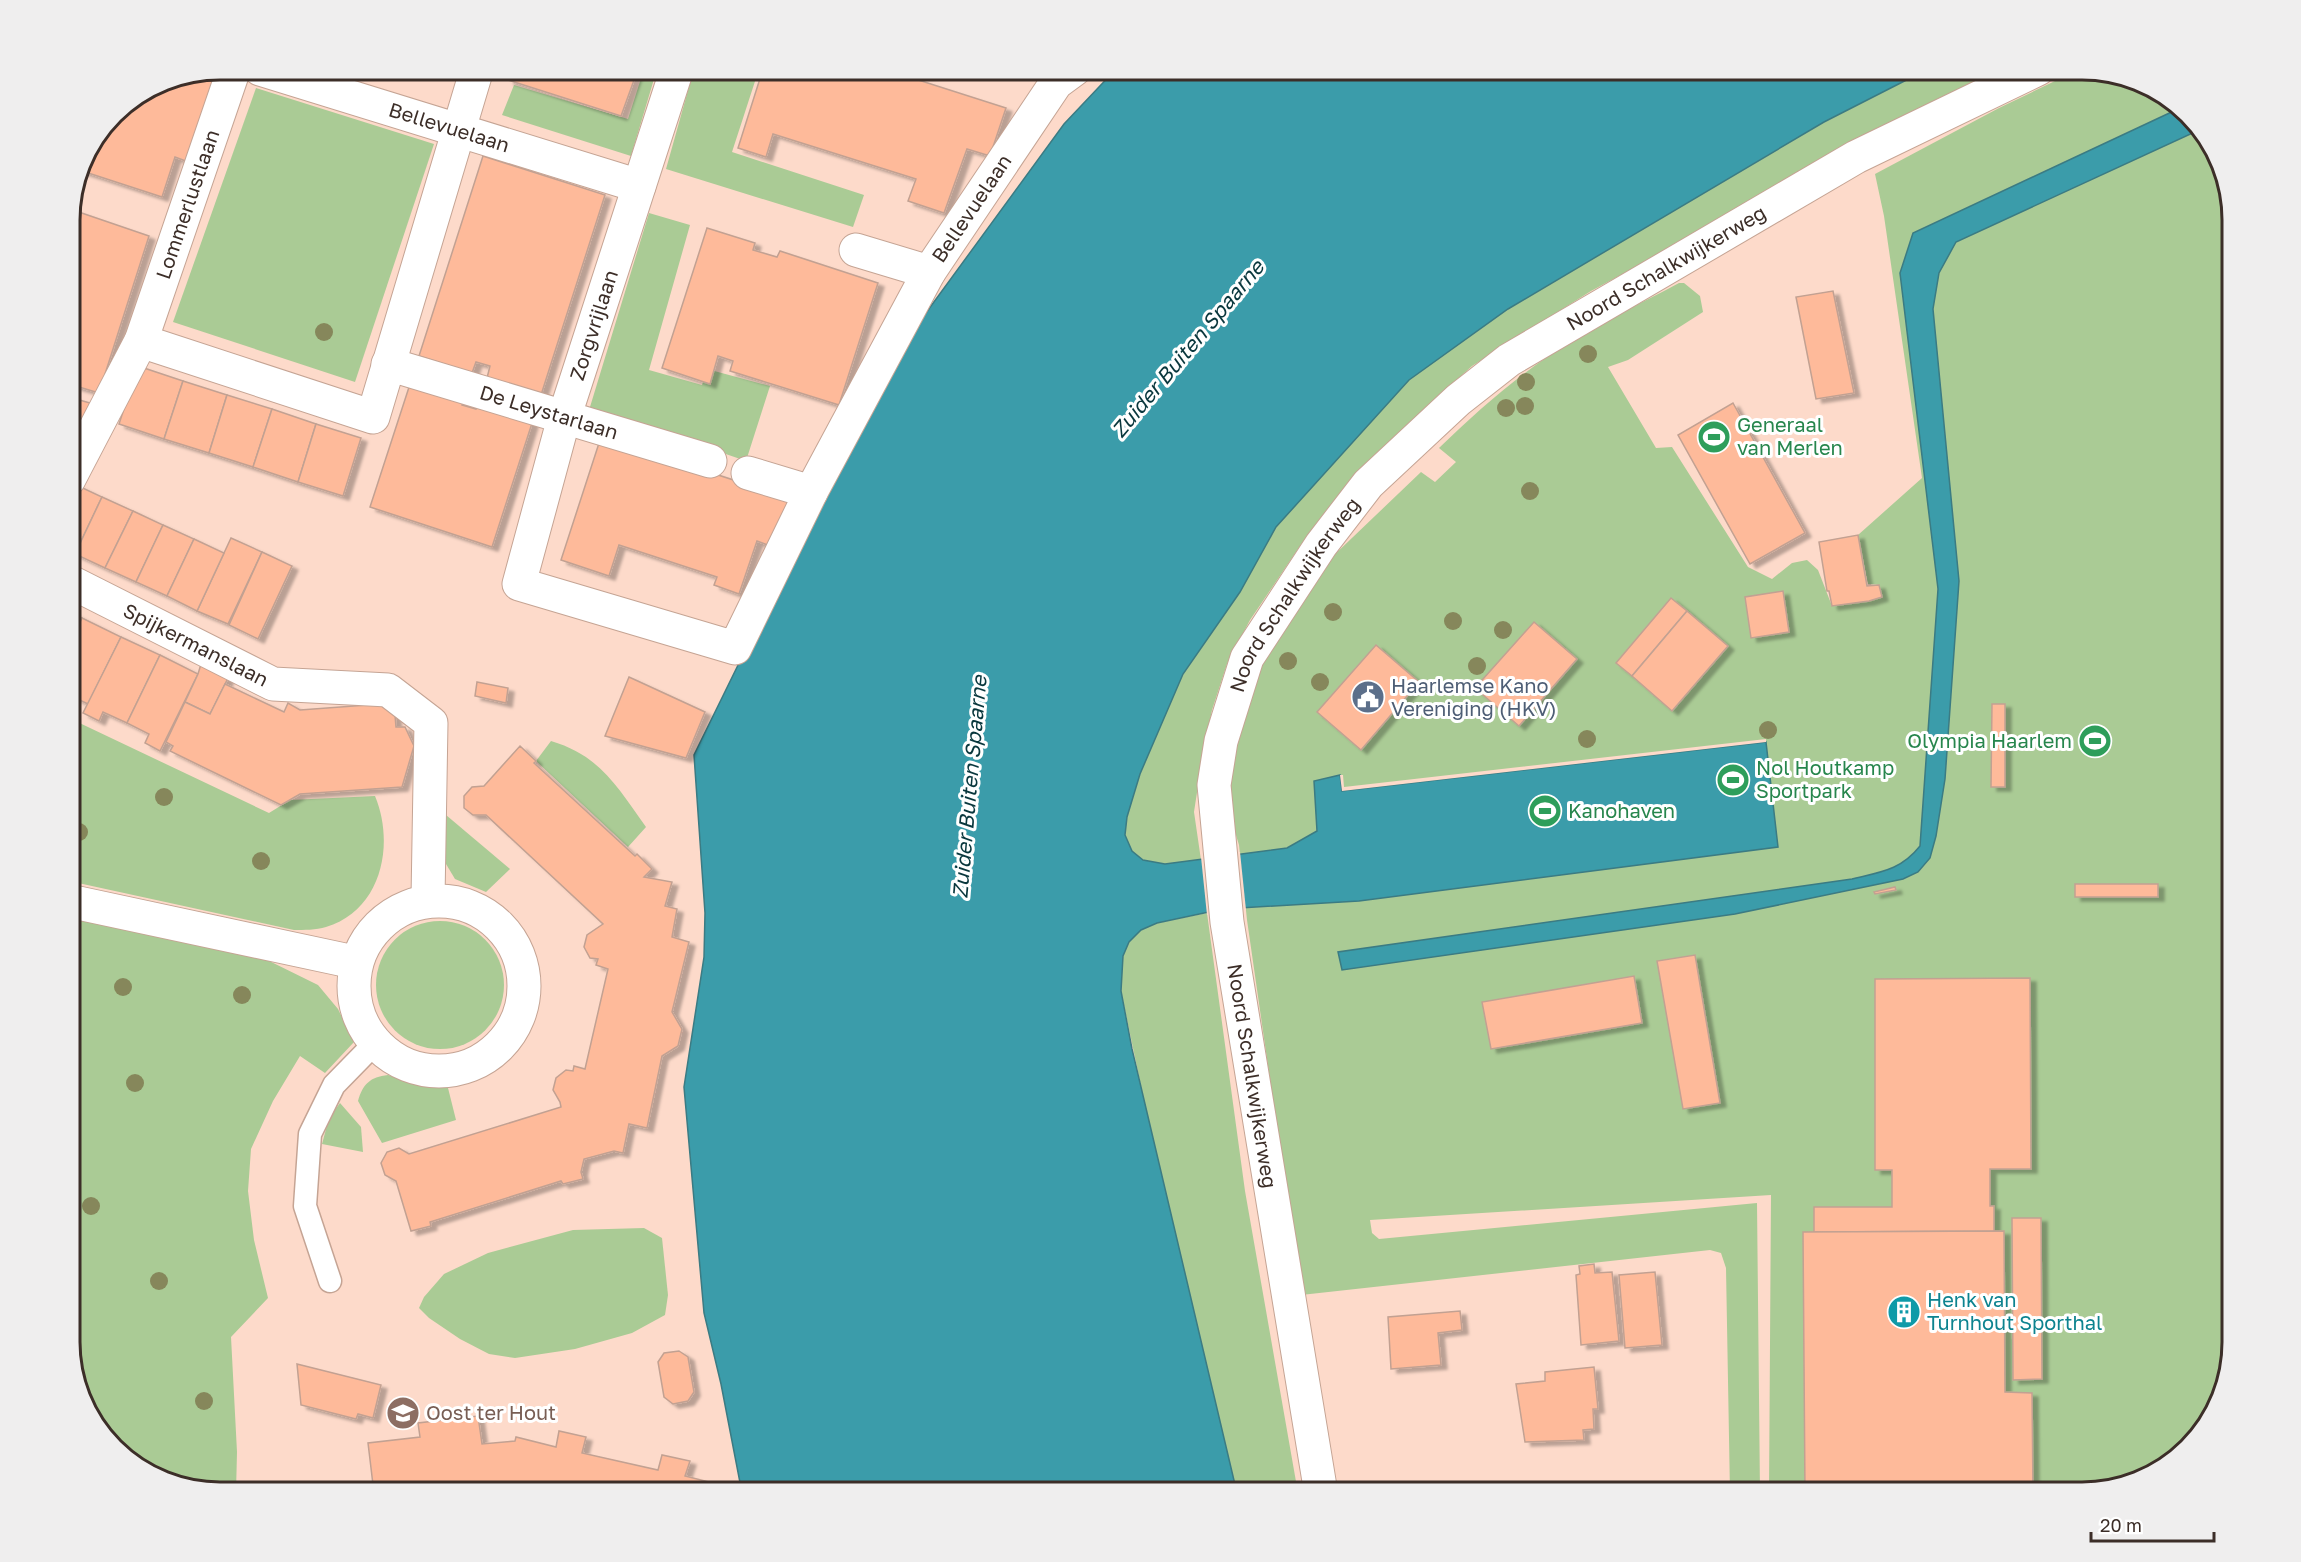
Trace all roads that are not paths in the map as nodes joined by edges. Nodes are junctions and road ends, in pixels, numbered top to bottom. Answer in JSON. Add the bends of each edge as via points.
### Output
{"nodes":[{"id":1,"x":230,"y":80,"type":"edge"},
{"id":2,"x":296,"y":80,"type":"edge"},
{"id":3,"x":474,"y":80,"type":"edge"},
{"id":4,"x":673,"y":80,"type":"edge"},
{"id":5,"x":1062,"y":80,"type":"edge"},
{"id":6,"x":2015,"y":80,"type":"edge"},
{"id":7,"x":458,"y":129,"type":"junction"},
{"id":8,"x":639,"y":186,"type":"junction"},
{"id":9,"x":856,"y":250,"type":"dead end"},
{"id":10,"x":929,"y":272,"type":"junction"},
{"id":11,"x":141,"y":340,"type":"junction"},
{"id":12,"x":388,"y":364,"type":"junction"},
{"id":13,"x":564,"y":418,"type":"junction"},
{"id":14,"x":80,"y":458,"type":"edge"},
{"id":15,"x":710,"y":461,"type":"dead end"},
{"id":16,"x":748,"y":473,"type":"dead end"},
{"id":17,"x":811,"y":492,"type":"junction"},
{"id":18,"x":80,"y":587,"type":"edge"},
{"id":19,"x":428,"y":899,"type":"junction"},
{"id":20,"x":80,"y":903,"type":"edge"},
{"id":21,"x":354,"y":962,"type":"junction"},
{"id":22,"x":377,"y":1041,"type":"junction"},
{"id":23,"x":330,"y":1281,"type":"dead end"},
{"id":24,"x":1319,"y":1482,"type":"edge"}],
"edges":[{"from":1,"to":11,"type":"street","name":"Lommerlustlaan"},
{"from":2,"to":7,"type":"street","name":"Bellevuelaan"},
{"from":3,"to":7,"type":"street"},
{"from":4,"to":8,"type":"street","name":"Zorgvrijlaan"},
{"from":5,"to":10,"type":"street","name":"Bellevuelaan"},
{"from":6,"to":24,"type":"street","name":"Noord Schalkwijkerweg","via":[[1856,157],[1509,360],[1458,400],[1368,484],[1321,544],[1246,658],[1221,741],[1214,785],[1219,847],[1227,922]]},
{"from":7,"to":8,"type":"street","name":"Bellevuelaan"},
{"from":7,"to":12,"type":"street"},
{"from":8,"to":13,"type":"street","name":"Zorgvrijlaan"},
{"from":9,"to":10,"type":"street","name":"Bellevuelaan"},
{"from":10,"to":17,"type":"street"},
{"from":11,"to":12,"type":"street","via":[[374,417]]},
{"from":11,"to":14,"type":"street","name":"Lommerlustlaan"},
{"from":12,"to":13,"type":"street","name":"De Leystarlaan"},
{"from":13,"to":15,"type":"street","name":"De Leystarlaan"},
{"from":13,"to":17,"type":"street","name":"Zorgvrijlaan","via":[[519,584],[735,648]]},
{"from":16,"to":17,"type":"street"},
{"from":18,"to":19,"type":"street","name":"Spijkermanslaan","via":[[273,684],[388,690],[431,723]]},
{"from":19,"to":21,"type":"street","via":[[381,920]]},
{"from":19,"to":22,"type":"street","via":[[481,909],[520,953],[522,1015],[489,1058],[453,1072],[397,1063]]},
{"from":20,"to":21,"type":"street"},
{"from":21,"to":22,"type":"street","via":[[360,1023]]},
{"from":22,"to":23,"type":"lane","via":[[334,1085],[310,1134],[305,1206]]}]}
